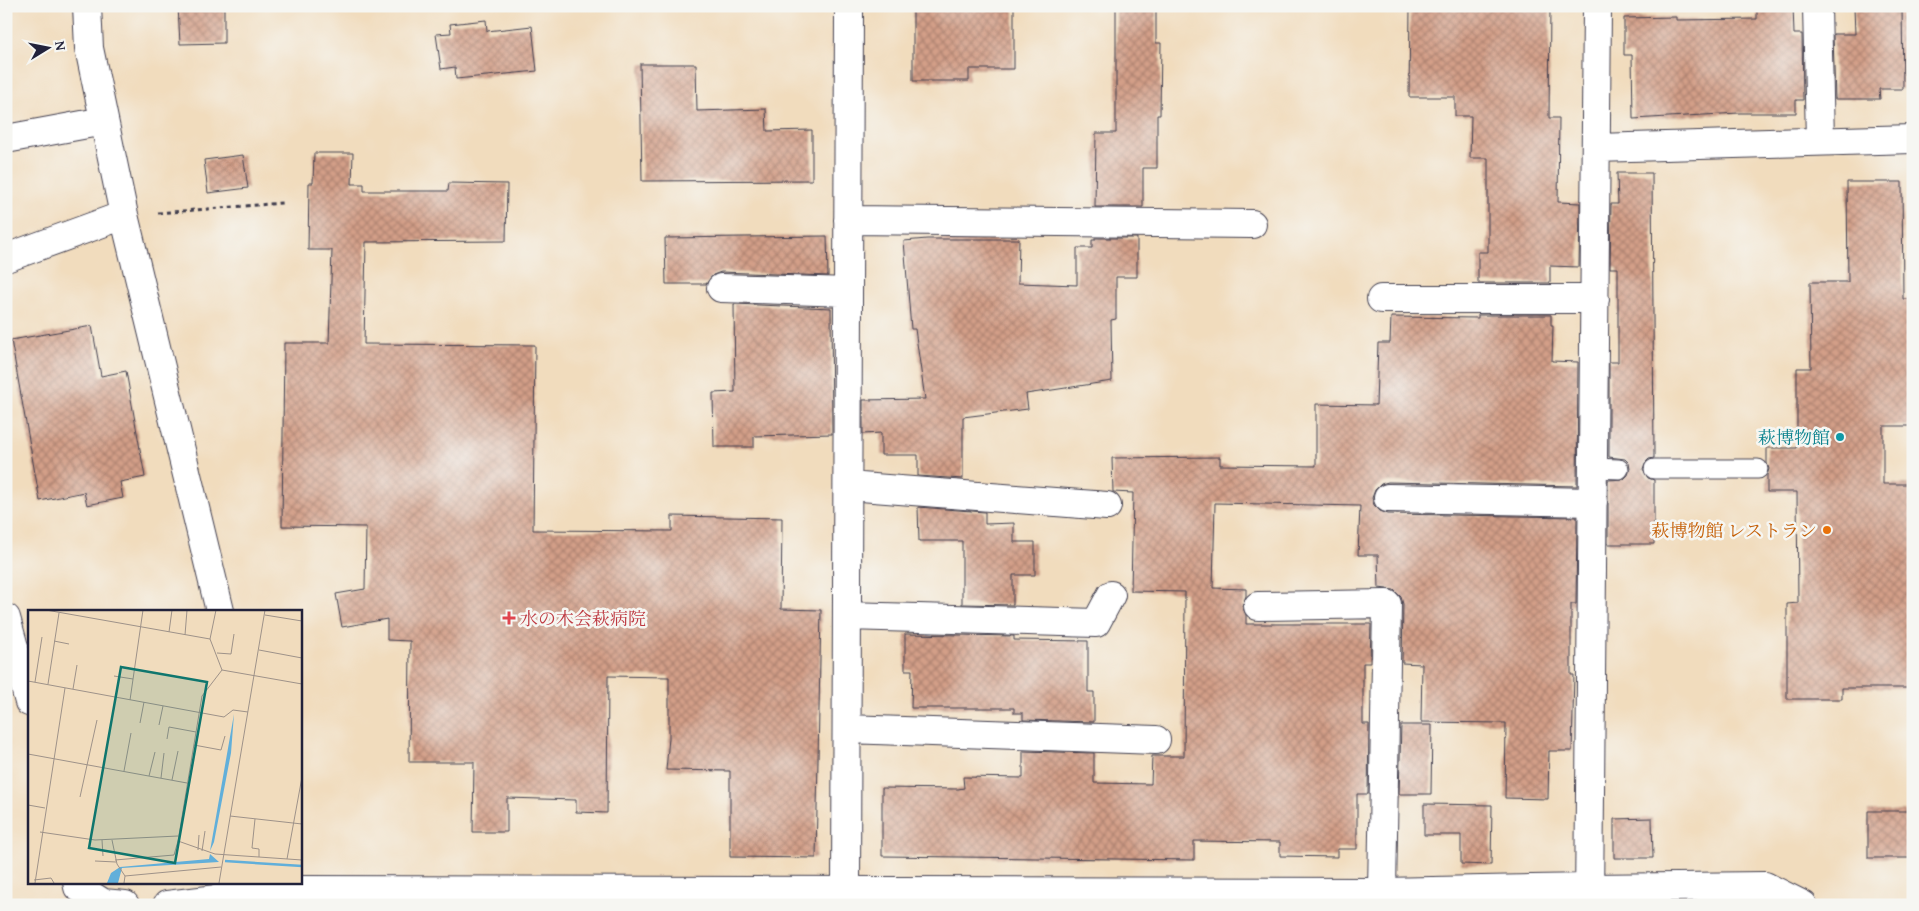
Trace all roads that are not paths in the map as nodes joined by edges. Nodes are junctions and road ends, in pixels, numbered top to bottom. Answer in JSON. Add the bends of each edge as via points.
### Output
{"nodes":[{"id":1,"x":87,"y":6,"type":"edge"},
{"id":2,"x":849,"y":6,"type":"edge"},
{"id":3,"x":1597,"y":6,"type":"edge"},
{"id":4,"x":1817,"y":6,"type":"edge"},
{"id":5,"x":104,"y":121,"type":"junction"},
{"id":6,"x":1913,"y":138,"type":"edge"},
{"id":7,"x":6,"y":139,"type":"edge"},
{"id":8,"x":1820,"y":141,"type":"junction"},
{"id":9,"x":1596,"y":148,"type":"junction"},
{"id":10,"x":124,"y":215,"type":"junction"},
{"id":11,"x":848,"y":220,"type":"junction"},
{"id":12,"x":1252,"y":224,"type":"dead end"},
{"id":13,"x":6,"y":258,"type":"edge"},
{"id":14,"x":720,"y":288,"type":"dead end"},
{"id":15,"x":848,"y":292,"type":"junction"},
{"id":16,"x":1595,"y":298,"type":"junction"},
{"id":17,"x":1381,"y":299,"type":"dead end"},
{"id":18,"x":1654,"y":469,"type":"dead end"},
{"id":19,"x":1758,"y":469,"type":"dead end"},
{"id":20,"x":848,"y":486,"type":"junction"},
{"id":21,"x":1388,"y":498,"type":"dead end"},
{"id":22,"x":1593,"y":502,"type":"junction"},
{"id":23,"x":1107,"y":506,"type":"dead end"},
{"id":24,"x":1111,"y":596,"type":"dead end"},
{"id":25,"x":1258,"y":606,"type":"dead end"},
{"id":26,"x":220,"y":610,"type":"edge"},
{"id":27,"x":847,"y":616,"type":"junction"},
{"id":28,"x":6,"y":618,"type":"edge"},
{"id":29,"x":28,"y":698,"type":"edge"},
{"id":30,"x":847,"y":729,"type":"junction"},
{"id":31,"x":1156,"y":740,"type":"dead end"},
{"id":32,"x":77,"y":884,"type":"edge"},
{"id":33,"x":285,"y":886,"type":"edge"},
{"id":34,"x":846,"y":890,"type":"junction"},
{"id":35,"x":1382,"y":892,"type":"junction"},
{"id":36,"x":1589,"y":896,"type":"edge"},
{"id":37,"x":1246,"y":898,"type":"edge"},
{"id":38,"x":232,"y":901,"type":"edge"},
{"id":39,"x":125,"y":905,"type":"edge"},
{"id":40,"x":167,"y":905,"type":"edge"},
{"id":41,"x":1803,"y":905,"type":"edge"}],
"edges":[{"from":1,"to":5,"type":"street","via":[[89,48]]},
{"from":2,"to":11,"type":"street"},
{"from":3,"to":9,"type":"street"},
{"from":4,"to":8,"type":"street"},
{"from":5,"to":7,"type":"street"},
{"from":5,"to":10,"type":"street"},
{"from":6,"to":8,"type":"street"},
{"from":8,"to":9,"type":"street"},
{"from":9,"to":16,"type":"street"},
{"from":10,"to":13,"type":"street"},
{"from":10,"to":26,"type":"street"},
{"from":11,"to":12,"type":"street"},
{"from":11,"to":15,"type":"street"},
{"from":14,"to":15,"type":"street"},
{"from":15,"to":20,"type":"street"},
{"from":16,"to":17,"type":"street"},
{"from":16,"to":22,"type":"street","via":[[1606,468]]},
{"from":18,"to":19,"type":"lane"},
{"from":20,"to":23,"type":"street"},
{"from":20,"to":27,"type":"street"},
{"from":21,"to":22,"type":"street"},
{"from":22,"to":36,"type":"street"},
{"from":24,"to":27,"type":"street","via":[[1096,623]]},
{"from":25,"to":35,"type":"street","via":[[1387,604]]},
{"from":27,"to":30,"type":"street"},
{"from":28,"to":29,"type":"street"},
{"from":30,"to":31,"type":"street"},
{"from":30,"to":34,"type":"street"},
{"from":32,"to":39,"type":"street","via":[[103,903]]},
{"from":33,"to":34,"type":"street"},
{"from":33,"to":38,"type":"street"},
{"from":34,"to":37,"type":"street"},
{"from":35,"to":36,"type":"street"},
{"from":35,"to":37,"type":"street"},
{"from":36,"to":41,"type":"street","via":[[1765,886]]},
{"from":38,"to":40,"type":"street"}]}
